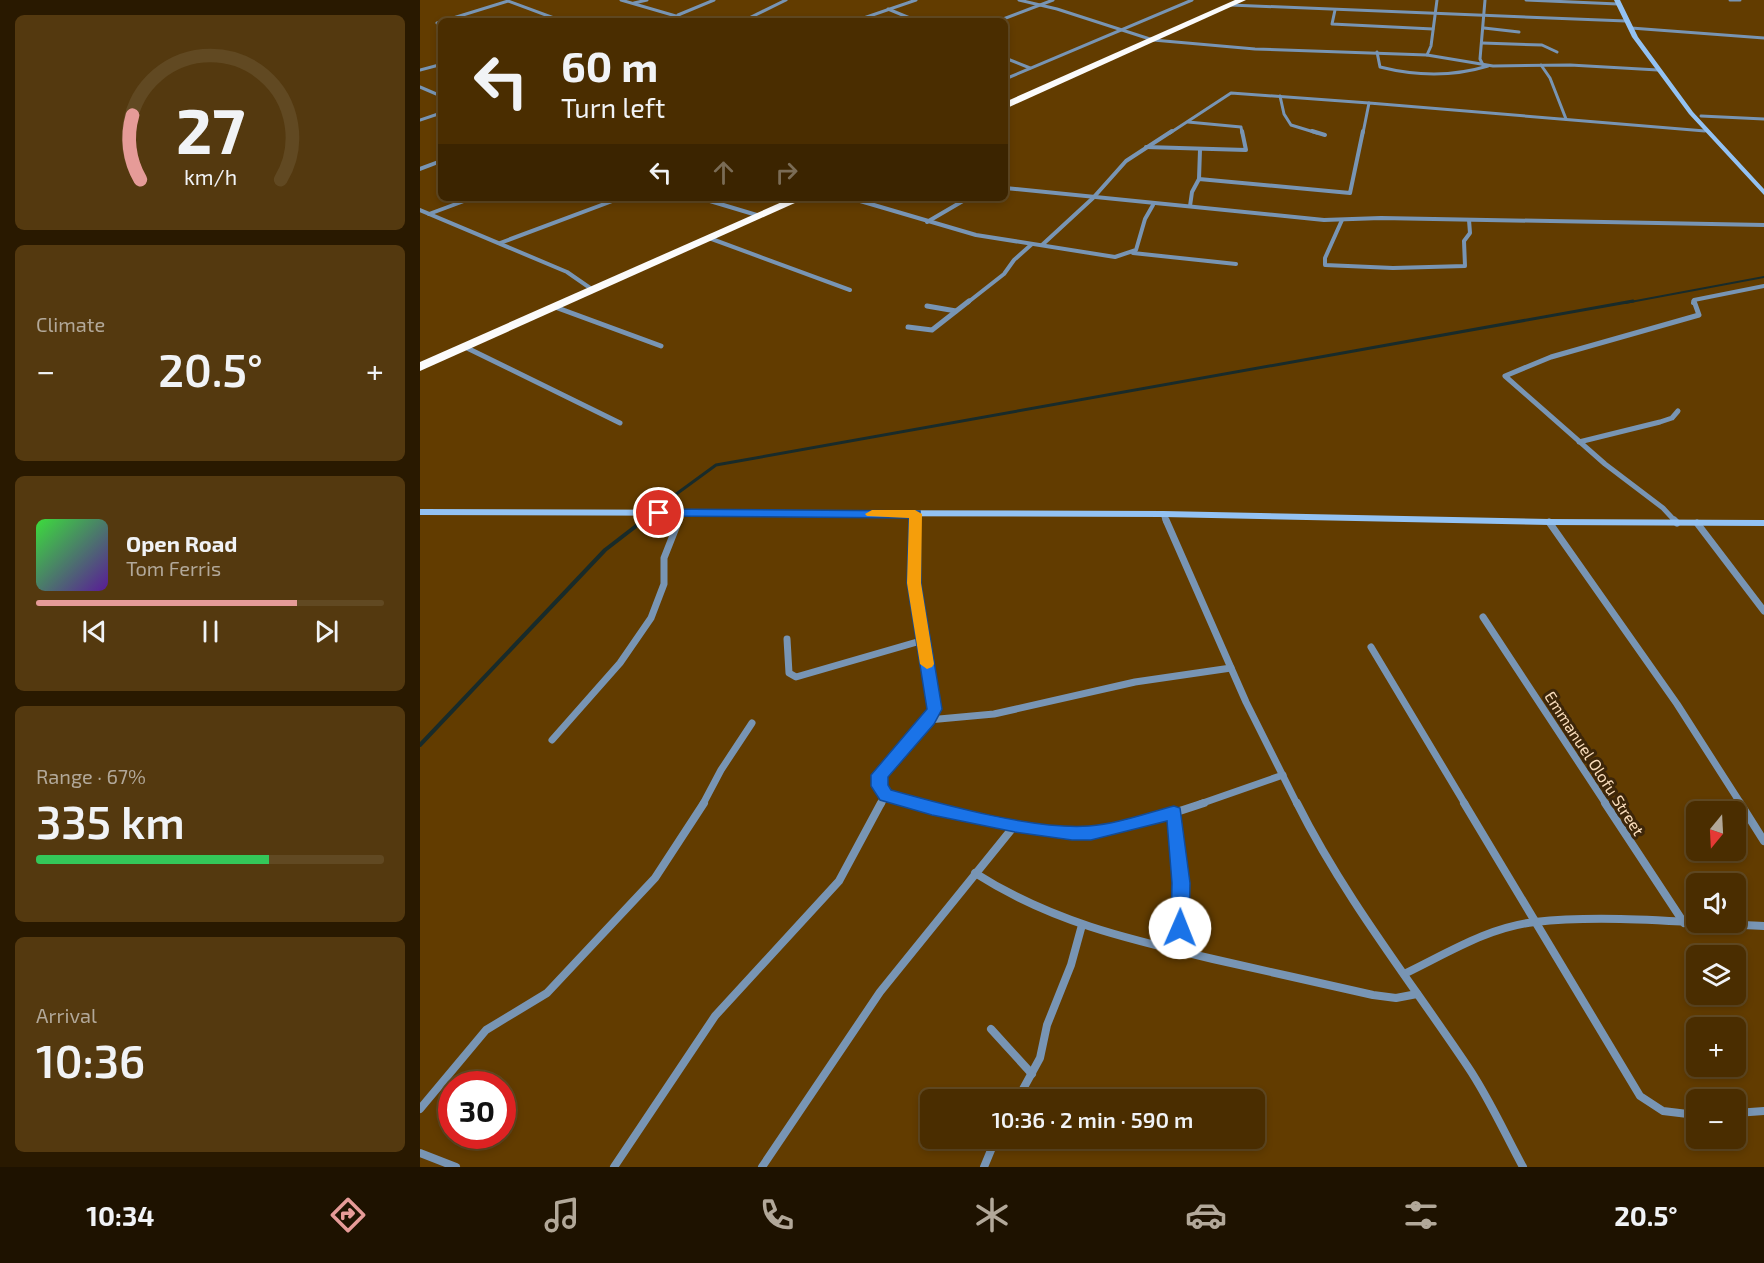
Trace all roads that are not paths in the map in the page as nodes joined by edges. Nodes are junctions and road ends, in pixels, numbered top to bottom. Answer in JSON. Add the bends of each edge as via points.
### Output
{"nodes":[{"id":1,"x":509,"y":0,"type":"edge"},
{"id":2,"x":621,"y":0,"type":"edge"},
{"id":3,"x":647,"y":0,"type":"edge"},
{"id":4,"x":714,"y":0,"type":"edge"},
{"id":5,"x":786,"y":0,"type":"edge"},
{"id":6,"x":916,"y":0,"type":"edge"},
{"id":7,"x":1019,"y":0,"type":"edge"},
{"id":8,"x":1053,"y":0,"type":"edge"},
{"id":9,"x":1191,"y":0,"type":"edge"},
{"id":10,"x":1242,"y":0,"type":"edge"},
{"id":11,"x":1437,"y":0,"type":"edge"},
{"id":12,"x":1485,"y":0,"type":"edge"},
{"id":13,"x":1526,"y":0,"type":"edge"},
{"id":14,"x":1731,"y":0,"type":"edge"},
{"id":15,"x":1740,"y":0,"type":"edge"},
{"id":16,"x":1619,"y":1,"type":"edge"},
{"id":17,"x":638,"y":4,"type":"junction"},
{"id":18,"x":1040,"y":5,"type":"junction"},
{"id":19,"x":1230,"y":5,"type":"junction"},
{"id":20,"x":888,"y":9,"type":"junction"},
{"id":21,"x":1335,"y":10,"type":"junction"},
{"id":22,"x":1435,"y":13,"type":"junction"},
{"id":23,"x":678,"y":15,"type":"junction"},
{"id":24,"x":1485,"y":15,"type":"junction"},
{"id":25,"x":450,"y":18,"type":"edge"},
{"id":26,"x":554,"y":18,"type":"edge"},
{"id":27,"x":686,"y":18,"type":"edge"},
{"id":28,"x":749,"y":18,"type":"edge"},
{"id":29,"x":863,"y":18,"type":"edge"},
{"id":30,"x":910,"y":18,"type":"edge"},
{"id":31,"x":1006,"y":18,"type":"edge"},
{"id":32,"x":1626,"y":21,"type":"junction"},
{"id":33,"x":1484,"y":28,"type":"junction"},
{"id":34,"x":1433,"y":29,"type":"junction"},
{"id":35,"x":1634,"y":29,"type":"junction"},
{"id":36,"x":1121,"y":31,"type":"junction"},
{"id":37,"x":1519,"y":32,"type":"dead end"},
{"id":38,"x":1164,"y":35,"type":"junction"},
{"id":39,"x":1764,"y":38,"type":"edge"},
{"id":40,"x":1153,"y":40,"type":"junction"},
{"id":41,"x":1190,"y":43,"type":"junction"},
{"id":42,"x":1482,"y":43,"type":"junction"},
{"id":43,"x":1377,"y":52,"type":"junction"},
{"id":44,"x":1557,"y":52,"type":"dead end"},
{"id":45,"x":1427,"y":55,"type":"junction"},
{"id":46,"x":1008,"y":59,"type":"edge"},
{"id":47,"x":1482,"y":63,"type":"junction"},
{"id":48,"x":1489,"y":65,"type":"junction"},
{"id":49,"x":1541,"y":65,"type":"junction"},
{"id":50,"x":438,"y":66,"type":"edge"},
{"id":51,"x":1030,"y":68,"type":"junction"},
{"id":52,"x":420,"y":70,"type":"edge"},
{"id":53,"x":1659,"y":70,"type":"junction"},
{"id":54,"x":1008,"y":78,"type":"edge"},
{"id":55,"x":420,"y":87,"type":"edge"},
{"id":56,"x":438,"y":95,"type":"edge"},
{"id":57,"x":1280,"y":96,"type":"junction"},
{"id":58,"x":1369,"y":103,"type":"junction"},
{"id":59,"x":1008,"y":105,"type":"edge"},
{"id":60,"x":438,"y":114,"type":"edge"},
{"id":61,"x":1701,"y":116,"type":"junction"},
{"id":62,"x":1566,"y":119,"type":"junction"},
{"id":63,"x":1764,"y":119,"type":"edge"},
{"id":64,"x":420,"y":120,"type":"edge"},
{"id":65,"x":1187,"y":122,"type":"junction"},
{"id":66,"x":1705,"y":131,"type":"junction"},
{"id":67,"x":1325,"y":135,"type":"dead end"},
{"id":68,"x":1145,"y":147,"type":"junction"},
{"id":69,"x":1200,"y":150,"type":"junction"},
{"id":70,"x":438,"y":162,"type":"edge"},
{"id":71,"x":420,"y":169,"type":"edge"},
{"id":72,"x":1199,"y":179,"type":"junction"},
{"id":73,"x":1764,"y":184,"type":"edge"},
{"id":74,"x":1008,"y":188,"type":"edge"},
{"id":75,"x":1764,"y":194,"type":"edge"},
{"id":76,"x":1093,"y":198,"type":"junction"},
{"id":77,"x":464,"y":201,"type":"edge"},
{"id":78,"x":612,"y":201,"type":"edge"},
{"id":79,"x":710,"y":201,"type":"edge"},
{"id":80,"x":793,"y":201,"type":"edge"},
{"id":81,"x":860,"y":201,"type":"edge"},
{"id":82,"x":963,"y":201,"type":"edge"},
{"id":83,"x":1153,"y":205,"type":"junction"},
{"id":84,"x":1188,"y":207,"type":"junction"},
{"id":85,"x":420,"y":210,"type":"edge"},
{"id":86,"x":429,"y":214,"type":"junction"},
{"id":87,"x":760,"y":216,"type":"junction"},
{"id":88,"x":1342,"y":220,"type":"junction"},
{"id":89,"x":1468,"y":220,"type":"junction"},
{"id":90,"x":927,"y":222,"type":"junction"},
{"id":91,"x":1764,"y":225,"type":"edge"},
{"id":92,"x":709,"y":238,"type":"junction"},
{"id":93,"x":500,"y":243,"type":"junction"},
{"id":94,"x":1032,"y":244,"type":"junction"},
{"id":95,"x":1042,"y":245,"type":"junction"},
{"id":96,"x":1133,"y":253,"type":"junction"},
{"id":97,"x":1236,"y":264,"type":"dead end"},
{"id":98,"x":1764,"y":286,"type":"edge"},
{"id":99,"x":593,"y":290,"type":"junction"},
{"id":100,"x":850,"y":290,"type":"dead end"},
{"id":101,"x":927,"y":306,"type":"dead end"},
{"id":102,"x":555,"y":307,"type":"junction"},
{"id":103,"x":956,"y":311,"type":"junction"},
{"id":104,"x":908,"y":327,"type":"dead end"},
{"id":105,"x":660,"y":346,"type":"dead end"},
{"id":106,"x":465,"y":347,"type":"junction"},
{"id":107,"x":420,"y":367,"type":"edge"},
{"id":108,"x":1678,"y":411,"type":"dead end"},
{"id":109,"x":620,"y":423,"type":"dead end"},
{"id":110,"x":1580,"y":442,"type":"junction"},
{"id":111,"x":420,"y":512,"type":"edge"},
{"id":112,"x":682,"y":513,"type":"junction"},
{"id":113,"x":915,"y":514,"type":"junction"},
{"id":114,"x":1163,"y":514,"type":"junction"},
{"id":115,"x":1549,"y":522,"type":"junction"},
{"id":116,"x":1677,"y":523,"type":"junction"},
{"id":117,"x":1696,"y":523,"type":"junction"},
{"id":118,"x":1764,"y":523,"type":"edge"},
{"id":119,"x":1764,"y":610,"type":"edge"},
{"id":120,"x":1483,"y":617,"type":"dead end"},
{"id":121,"x":787,"y":639,"type":"dead end"},
{"id":122,"x":924,"y":640,"type":"junction"},
{"id":123,"x":1371,"y":647,"type":"dead end"},
{"id":124,"x":1231,"y":668,"type":"junction"},
{"id":125,"x":928,"y":720,"type":"junction"},
{"id":126,"x":752,"y":723,"type":"dead end"},
{"id":127,"x":552,"y":740,"type":"dead end"},
{"id":128,"x":1283,"y":775,"type":"junction"},
{"id":129,"x":886,"y":795,"type":"junction"},
{"id":130,"x":1174,"y":813,"type":"junction"},
{"id":131,"x":1015,"y":825,"type":"junction"},
{"id":132,"x":1764,"y":841,"type":"edge"},
{"id":133,"x":975,"y":873,"type":"junction"},
{"id":134,"x":1533,"y":922,"type":"junction"},
{"id":135,"x":1684,"y":923,"type":"junction"},
{"id":136,"x":1082,"y":925,"type":"junction"},
{"id":137,"x":1764,"y":926,"type":"edge"},
{"id":138,"x":1180,"y":950,"type":"junction"},
{"id":139,"x":1404,"y":974,"type":"junction"},
{"id":140,"x":1417,"y":994,"type":"junction"},
{"id":141,"x":991,"y":1029,"type":"dead end"},
{"id":142,"x":1032,"y":1074,"type":"junction"},
{"id":143,"x":1023,"y":1089,"type":"edge"},
{"id":144,"x":420,"y":1109,"type":"edge"},
{"id":145,"x":1764,"y":1111,"type":"edge"},
{"id":146,"x":1746,"y":1112,"type":"edge"},
{"id":147,"x":1686,"y":1114,"type":"edge"},
{"id":148,"x":991,"y":1149,"type":"edge"},
{"id":149,"x":420,"y":1153,"type":"edge"},
{"id":150,"x":456,"y":1167,"type":"edge"},
{"id":151,"x":614,"y":1167,"type":"edge"},
{"id":152,"x":762,"y":1167,"type":"edge"},
{"id":153,"x":984,"y":1167,"type":"edge"},
{"id":154,"x":1523,"y":1167,"type":"edge"}],
"edges":[{"from":1,"to":25,"type":"street"},
{"from":1,"to":26,"type":"street"},
{"from":2,"to":17,"type":"street"},
{"from":3,"to":17,"type":"street"},
{"from":4,"to":23,"type":"street"},
{"from":5,"to":28,"type":"street"},
{"from":6,"to":20,"type":"street"},
{"from":7,"to":18,"type":"street"},
{"from":8,"to":18,"type":"street"},
{"from":9,"to":36,"type":"street"},
{"from":10,"to":19,"type":"highway"},
{"from":11,"to":22,"type":"street"},
{"from":12,"to":24,"type":"street"},
{"from":13,"to":16,"type":"street"},
{"from":14,"to":15,"type":"street"},
{"from":16,"to":32,"type":"main road"},
{"from":16,"to":35,"type":"main road"},
{"from":17,"to":23,"type":"street"},
{"from":18,"to":31,"type":"street"},
{"from":18,"to":36,"type":"street"},
{"from":19,"to":21,"type":"street"},
{"from":19,"to":38,"type":"highway"},
{"from":20,"to":29,"type":"street"},
{"from":20,"to":30,"type":"street"},
{"from":21,"to":22,"type":"street"},
{"from":21,"to":34,"type":"street","via":[[1332,24]]},
{"from":22,"to":24,"type":"street"},
{"from":22,"to":34,"type":"street"},
{"from":23,"to":27,"type":"street"},
{"from":24,"to":32,"type":"street"},
{"from":24,"to":33,"type":"street"},
{"from":32,"to":35,"type":"main road"},
{"from":33,"to":37,"type":"street"},
{"from":33,"to":42,"type":"street"},
{"from":34,"to":45,"type":"street"},
{"from":35,"to":39,"type":"street"},
{"from":35,"to":53,"type":"main road"},
{"from":35,"to":61,"type":"main road"},
{"from":36,"to":40,"type":"street"},
{"from":36,"to":51,"type":"street"},
{"from":38,"to":40,"type":"highway"},
{"from":38,"to":41,"type":"street"},
{"from":40,"to":41,"type":"street"},
{"from":40,"to":59,"type":"highway"},
{"from":41,"to":43,"type":"street"},
{"from":42,"to":44,"type":"street","via":[[1542,45]]},
{"from":42,"to":47,"type":"street"},
{"from":43,"to":45,"type":"street"},
{"from":43,"to":48,"type":"street","via":[[1380,67],[1398,70],[1444,73]]},
{"from":45,"to":47,"type":"street"},
{"from":46,"to":51,"type":"street"},
{"from":47,"to":48,"type":"street"},
{"from":48,"to":49,"type":"street"},
{"from":49,"to":53,"type":"street"},
{"from":49,"to":62,"type":"street"},
{"from":50,"to":52,"type":"street"},
{"from":51,"to":54,"type":"street"},
{"from":53,"to":66,"type":"main road"},
{"from":55,"to":56,"type":"street"},
{"from":57,"to":58,"type":"street"},
{"from":57,"to":65,"type":"street","via":[[1231,93]]},
{"from":57,"to":67,"type":"street","via":[[1291,125]]},
{"from":58,"to":62,"type":"street"},
{"from":58,"to":72,"type":"street","via":[[1350,193]]},
{"from":60,"to":64,"type":"street"},
{"from":61,"to":63,"type":"street"},
{"from":61,"to":73,"type":"main road"},
{"from":62,"to":66,"type":"street"},
{"from":65,"to":68,"type":"street"},
{"from":65,"to":69,"type":"street","via":[[1243,129],[1245,151]]},
{"from":66,"to":75,"type":"main road"},
{"from":68,"to":69,"type":"street"},
{"from":68,"to":76,"type":"street","via":[[1113,173]]},
{"from":69,"to":72,"type":"street"},
{"from":70,"to":71,"type":"street"},
{"from":72,"to":84,"type":"street"},
{"from":74,"to":76,"type":"street"},
{"from":76,"to":83,"type":"street"},
{"from":76,"to":95,"type":"street"},
{"from":77,"to":86,"type":"street"},
{"from":78,"to":93,"type":"street"},
{"from":79,"to":87,"type":"street"},
{"from":80,"to":87,"type":"highway"},
{"from":81,"to":90,"type":"street"},
{"from":82,"to":90,"type":"street"},
{"from":83,"to":84,"type":"street"},
{"from":83,"to":96,"type":"street"},
{"from":84,"to":88,"type":"street"},
{"from":85,"to":86,"type":"street"},
{"from":86,"to":93,"type":"street"},
{"from":87,"to":92,"type":"highway"},
{"from":88,"to":89,"type":"street"},
{"from":88,"to":89,"type":"street","via":[[1325,265],[1465,267]]},
{"from":89,"to":91,"type":"street"},
{"from":90,"to":94,"type":"street"},
{"from":92,"to":99,"type":"highway"},
{"from":92,"to":100,"type":"street"},
{"from":93,"to":99,"type":"street","via":[[567,272]]},
{"from":94,"to":95,"type":"street"},
{"from":94,"to":103,"type":"street","via":[[1004,274]]},
{"from":95,"to":96,"type":"street","via":[[1115,257]]},
{"from":96,"to":97,"type":"street"},
{"from":98,"to":110,"type":"street","via":[[1693,300],[1700,313],[1696,316],[1551,357],[1507,374],[1507,379]]},
{"from":99,"to":102,"type":"highway"},
{"from":101,"to":103,"type":"street"},
{"from":102,"to":105,"type":"street"},
{"from":102,"to":106,"type":"highway"},
{"from":103,"to":104,"type":"street","via":[[930,331]]},
{"from":106,"to":107,"type":"highway"},
{"from":106,"to":109,"type":"street"},
{"from":108,"to":110,"type":"street","via":[[1660,422]]},
{"from":110,"to":116,"type":"street"},
{"from":111,"to":112,"type":"main road"},
{"from":112,"to":113,"type":"main road"},
{"from":112,"to":127,"type":"street","via":[[664,558],[664,584],[651,618],[620,663]]},
{"from":113,"to":114,"type":"main road"},
{"from":113,"to":122,"type":"street","via":[[914,583]]},
{"from":114,"to":115,"type":"main road"},
{"from":114,"to":124,"type":"street"},
{"from":115,"to":116,"type":"main road"},
{"from":115,"to":132,"type":"street","via":[[1671,695]]},
{"from":116,"to":117,"type":"main road"},
{"from":117,"to":118,"type":"main road"},
{"from":117,"to":119,"type":"street"},
{"from":120,"to":135,"type":"street","name":"Emmanuel Olofu Street"},
{"from":121,"to":122,"type":"street","via":[[787,666],[794,676]]},
{"from":122,"to":125,"type":"street","via":[[934,709]]},
{"from":123,"to":134,"type":"street"},
{"from":124,"to":125,"type":"street","via":[[1135,682],[994,714]]},
{"from":124,"to":128,"type":"street"},
{"from":125,"to":129,"type":"street","via":[[879,775],[878,782]]},
{"from":126,"to":144,"type":"street","via":[[693,823],[655,878],[547,993],[483,1032]]},
{"from":128,"to":130,"type":"street"},
{"from":128,"to":139,"type":"street","via":[[1322,853]]},
{"from":129,"to":131,"type":"street"},
{"from":129,"to":151,"type":"street","via":[[839,881],[715,1017]]},
{"from":130,"to":131,"type":"street","via":[[1091,833]]},
{"from":130,"to":138,"type":"street","via":[[1181,883]]},
{"from":131,"to":133,"type":"street"},
{"from":133,"to":136,"type":"street","via":[[1009,895]]},
{"from":133,"to":152,"type":"street","via":[[880,992]]},
{"from":134,"to":135,"type":"street"},
{"from":134,"to":139,"type":"street","via":[[1484,935]]},
{"from":134,"to":147,"type":"street","via":[[1640,1096],[1663,1111]]},
{"from":135,"to":137,"type":"street"},
{"from":136,"to":138,"type":"street"},
{"from":136,"to":142,"type":"street"},
{"from":138,"to":140,"type":"street","via":[[1373,995],[1396,998]]},
{"from":139,"to":140,"type":"street"},
{"from":140,"to":154,"type":"street","via":[[1470,1070]]},
{"from":141,"to":142,"type":"street"},
{"from":142,"to":143,"type":"street"},
{"from":145,"to":146,"type":"street"},
{"from":148,"to":153,"type":"street"},
{"from":149,"to":150,"type":"street"}]}
